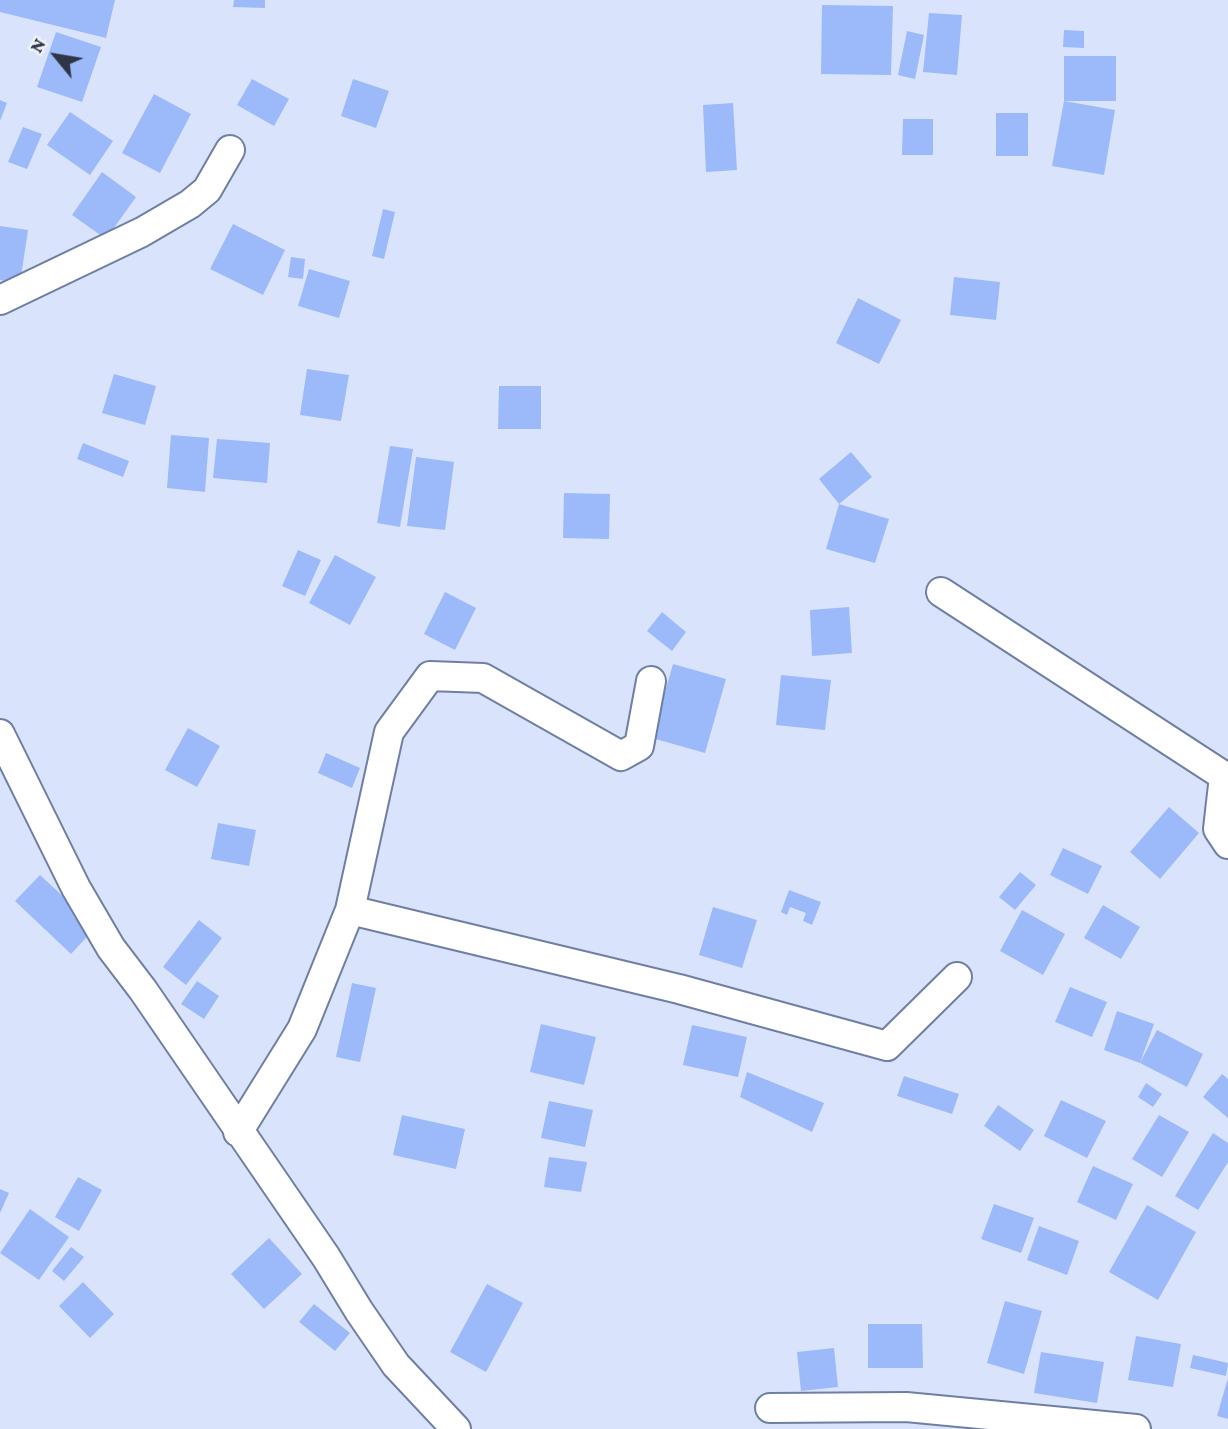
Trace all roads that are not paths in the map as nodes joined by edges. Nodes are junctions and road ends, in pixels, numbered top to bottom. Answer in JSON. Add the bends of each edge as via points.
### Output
{"nodes":[{"id":1,"x":230,"y":150,"type":"dead end"},
{"id":2,"x":0,"y":300,"type":"edge"},
{"id":3,"x":942,"y":592,"type":"dead end"},
{"id":4,"x":651,"y":681,"type":"dead end"},
{"id":5,"x":0,"y":734,"type":"edge"},
{"id":6,"x":1228,"y":844,"type":"edge"},
{"id":7,"x":350,"y":910,"type":"junction"},
{"id":8,"x":957,"y":976,"type":"dead end"},
{"id":9,"x":238,"y":1132,"type":"junction"},
{"id":10,"x":770,"y":1408,"type":"dead end"},
{"id":11,"x":456,"y":1429,"type":"edge"},
{"id":12,"x":1136,"y":1429,"type":"edge"}],
"edges":[{"from":1,"to":2,"type":"street","via":[[207,190],[190,204]]},
{"from":3,"to":6,"type":"street","via":[[1224,776],[1218,829]]},
{"from":4,"to":7,"type":"street","via":[[639,746],[621,756],[483,678],[430,676],[389,732]]},
{"from":5,"to":9,"type":"street","via":[[111,948]]},
{"from":7,"to":8,"type":"street","via":[[679,989],[887,1046]]},
{"from":7,"to":9,"type":"street","via":[[302,1029]]},
{"from":9,"to":11,"type":"street","via":[[396,1365]]},
{"from":10,"to":12,"type":"street","via":[[905,1408]]}]}
